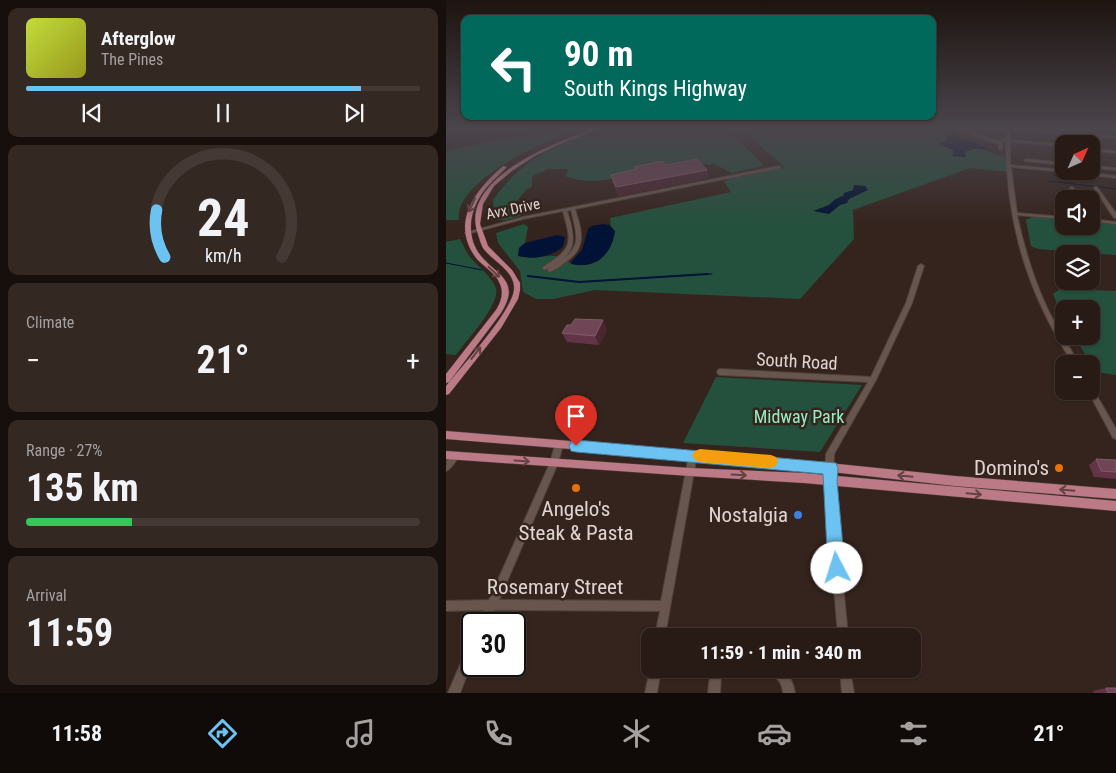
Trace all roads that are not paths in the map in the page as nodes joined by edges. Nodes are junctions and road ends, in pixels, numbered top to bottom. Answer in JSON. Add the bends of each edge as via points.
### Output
{"nodes":[{"id":1,"x":513,"y":161,"type":"edge"},
{"id":2,"x":521,"y":161,"type":"edge"},
{"id":3,"x":1009,"y":161,"type":"edge"},
{"id":4,"x":1039,"y":161,"type":"edge"},
{"id":5,"x":1055,"y":163,"type":"edge"},
{"id":6,"x":1009,"y":166,"type":"junction"},
{"id":7,"x":1100,"y":166,"type":"edge"},
{"id":8,"x":779,"y":167,"type":"dead end"},
{"id":9,"x":1116,"y":169,"type":"edge"},
{"id":10,"x":1055,"y":170,"type":"edge"},
{"id":11,"x":1100,"y":175,"type":"edge"},
{"id":12,"x":1116,"y":177,"type":"edge"},
{"id":13,"x":1096,"y":188,"type":"dead end"},
{"id":14,"x":573,"y":209,"type":"junction"},
{"id":15,"x":565,"y":211,"type":"junction"},
{"id":16,"x":1015,"y":214,"type":"junction"},
{"id":17,"x":1055,"y":217,"type":"edge"},
{"id":18,"x":1116,"y":218,"type":"edge"},
{"id":19,"x":1100,"y":221,"type":"edge"},
{"id":20,"x":1116,"y":222,"type":"edge"},
{"id":21,"x":478,"y":230,"type":"junction"},
{"id":22,"x":467,"y":233,"type":"junction"},
{"id":23,"x":580,"y":233,"type":"junction"},
{"id":24,"x":572,"y":235,"type":"junction"},
{"id":25,"x":921,"y":266,"type":"dead end"},
{"id":26,"x":1071,"y":355,"type":"edge"},
{"id":27,"x":720,"y":372,"type":"dead end"},
{"id":28,"x":446,"y":380,"type":"edge"},
{"id":29,"x":873,"y":380,"type":"junction"},
{"id":30,"x":446,"y":392,"type":"edge"},
{"id":31,"x":1096,"y":400,"type":"edge"},
{"id":32,"x":446,"y":435,"type":"edge"},
{"id":33,"x":1116,"y":436,"type":"edge"},
{"id":34,"x":560,"y":445,"type":"junction"},
{"id":35,"x":450,"y":455,"type":"edge"},
{"id":36,"x":693,"y":455,"type":"junction"},
{"id":37,"x":554,"y":463,"type":"junction"},
{"id":38,"x":446,"y":467,"type":"edge"},
{"id":39,"x":831,"y":468,"type":"junction"},
{"id":40,"x":690,"y":472,"type":"junction"},
{"id":41,"x":829,"y":481,"type":"junction"},
{"id":42,"x":1116,"y":494,"type":"edge"},
{"id":43,"x":1116,"y":506,"type":"edge"},
{"id":44,"x":491,"y":605,"type":"junction"},
{"id":45,"x":446,"y":606,"type":"edge"},
{"id":46,"x":664,"y":606,"type":"junction"},
{"id":47,"x":488,"y":612,"type":"edge"},
{"id":48,"x":661,"y":628,"type":"edge"},
{"id":49,"x":842,"y":628,"type":"edge"},
{"id":50,"x":461,"y":676,"type":"edge"},
{"id":51,"x":654,"y":678,"type":"edge"},
{"id":52,"x":715,"y":678,"type":"edge"},
{"id":53,"x":783,"y":678,"type":"edge"},
{"id":54,"x":847,"y":678,"type":"edge"},
{"id":55,"x":454,"y":693,"type":"edge"},
{"id":56,"x":651,"y":693,"type":"edge"},
{"id":57,"x":714,"y":693,"type":"edge"},
{"id":58,"x":789,"y":693,"type":"edge"},
{"id":59,"x":848,"y":693,"type":"edge"}],
"edges":[{"from":1,"to":22,"type":"main road","one_way":true,"via":[[495,175],[476,197],[467,218]]},
{"from":2,"to":21,"type":"main road","via":[[484,198],[478,216]]},
{"from":3,"to":6,"type":"street"},
{"from":4,"to":5,"type":"street"},
{"from":6,"to":10,"type":"street"},
{"from":6,"to":16,"type":"street"},
{"from":7,"to":9,"type":"street"},
{"from":8,"to":14,"type":"street","name":"Avx Drive"},
{"from":11,"to":12,"type":"street"},
{"from":13,"to":18,"type":"street"},
{"from":14,"to":15,"type":"street","name":"Avx Drive"},
{"from":14,"to":23,"type":"street"},
{"from":15,"to":21,"type":"street","name":"Avx Drive"},
{"from":15,"to":24,"type":"street","name":"Avx Drive"},
{"from":16,"to":17,"type":"street"},
{"from":16,"to":26,"type":"street","via":[[1022,252],[1041,302]]},
{"from":19,"to":20,"type":"street"},
{"from":21,"to":22,"type":"street","name":"Avx Drive"},
{"from":30,"to":21,"type":"main road","one_way":true,"via":[[509,310],[517,293],[515,278],[490,253]]},
{"from":22,"to":28,"type":"main road","one_way":true,"via":[[476,254],[503,281],[505,299]]},
{"from":23,"to":24,"type":"street"},
{"from":23,"to":24,"type":"street","via":[[576,251],[548,269],[567,253]]},
{"from":25,"to":29,"type":"street","via":[[909,303]]},
{"from":27,"to":29,"type":"street","name":"South Road"},
{"from":29,"to":39,"type":"street","via":[[833,447]]},
{"from":31,"to":33,"type":"street"},
{"from":32,"to":34,"type":"main road"},
{"from":34,"to":36,"type":"main road"},
{"from":34,"to":37,"type":"street"},
{"from":35,"to":37,"type":"main road","one_way":true},
{"from":35,"to":38,"type":"street"},
{"from":36,"to":39,"type":"main road"},
{"from":36,"to":40,"type":"street"},
{"from":37,"to":40,"type":"main road"},
{"from":37,"to":44,"type":"street"},
{"from":39,"to":41,"type":"street"},
{"from":42,"to":39,"type":"main road","one_way":true},
{"from":40,"to":41,"type":"main road","one_way":true},
{"from":40,"to":46,"type":"street"},
{"from":41,"to":43,"type":"main road","one_way":true},
{"from":41,"to":49,"type":"street"},
{"from":44,"to":45,"type":"street","name":"Rosemary Street"},
{"from":44,"to":46,"type":"street","name":"Rosemary Street"},
{"from":44,"to":47,"type":"street"},
{"from":46,"to":48,"type":"street"},
{"from":50,"to":55,"type":"street"},
{"from":51,"to":56,"type":"street"},
{"from":52,"to":57,"type":"street"},
{"from":53,"to":58,"type":"street"},
{"from":54,"to":59,"type":"street"}]}
